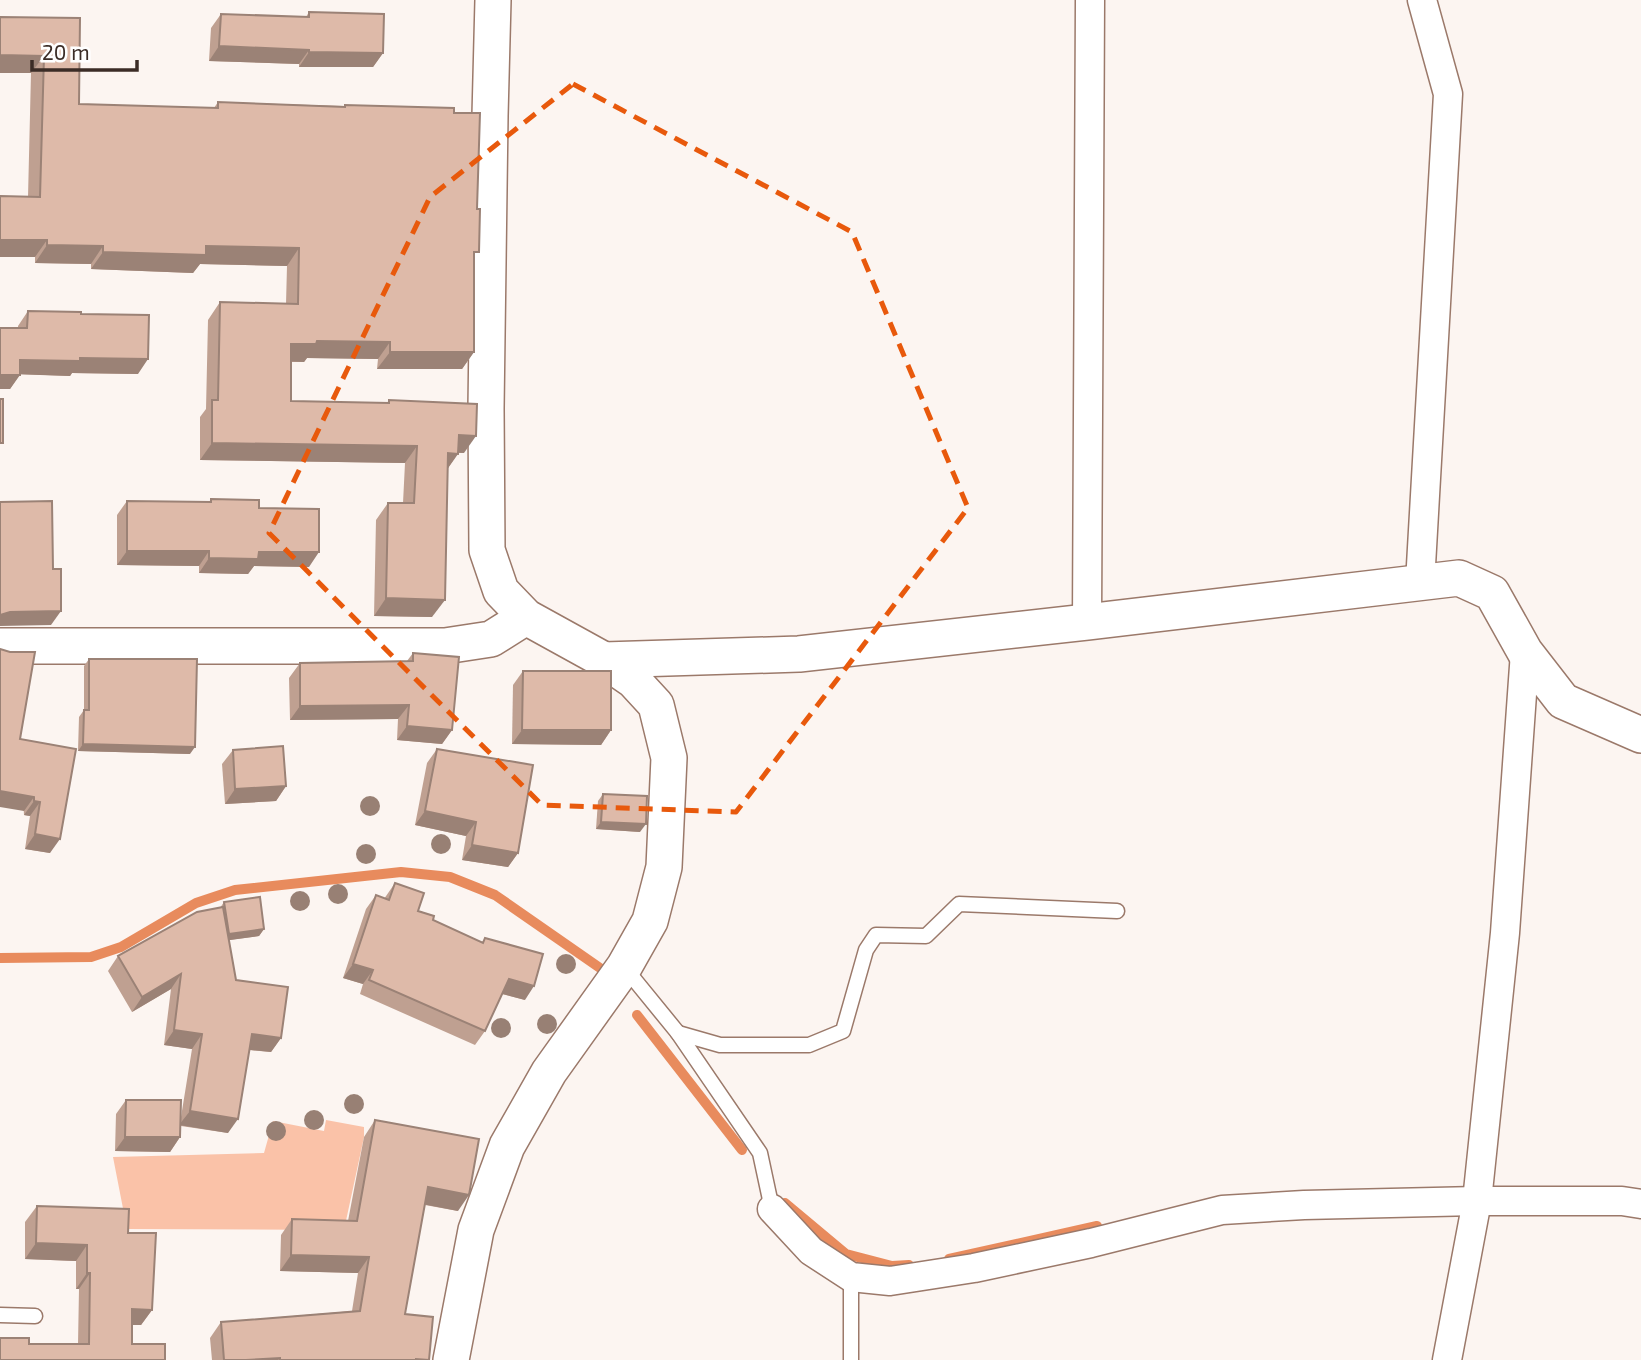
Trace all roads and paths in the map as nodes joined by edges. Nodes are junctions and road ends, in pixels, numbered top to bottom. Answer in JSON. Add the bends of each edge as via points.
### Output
{"nodes":[{"id":1,"x":493,"y":0,"type":"edge"},
{"id":2,"x":1090,"y":0,"type":"edge"},
{"id":3,"x":1422,"y":0,"type":"edge"},
{"id":4,"x":1420,"y":583,"type":"junction"},
{"id":5,"x":526,"y":617,"type":"junction"},
{"id":6,"x":1087,"y":622,"type":"junction"},
{"id":7,"x":0,"y":646,"type":"edge"},
{"id":8,"x":1525,"y":652,"type":"junction"},
{"id":9,"x":604,"y":660,"type":"junction"},
{"id":10,"x":1641,"y":735,"type":"edge"},
{"id":11,"x":1117,"y":911,"type":"dead end"},
{"id":12,"x":624,"y":967,"type":"junction"},
{"id":13,"x":678,"y":1033,"type":"junction"},
{"id":14,"x":1477,"y":1201,"type":"junction"},
{"id":15,"x":1641,"y":1204,"type":"edge"},
{"id":16,"x":772,"y":1209,"type":"joint"},
{"id":17,"x":851,"y":1277,"type":"junction"},
{"id":18,"x":0,"y":1315,"type":"edge"},
{"id":19,"x":35,"y":1316,"type":"dead end"},
{"id":20,"x":451,"y":1360,"type":"edge"},
{"id":21,"x":850,"y":1360,"type":"edge"},
{"id":22,"x":1447,"y":1360,"type":"edge"}],
"edges":[{"from":1,"to":5,"type":"street","via":[[485,409],[487,550],[501,591]]},
{"from":2,"to":6,"type":"street"},
{"from":3,"to":4,"type":"street","via":[[1448,94]]},
{"from":4,"to":6,"type":"street"},
{"from":4,"to":8,"type":"street","via":[[1459,579],[1492,593]]},
{"from":5,"to":7,"type":"street","via":[[491,639],[445,646]]},
{"from":5,"to":9,"type":"street"},
{"from":6,"to":9,"type":"street","via":[[799,654]]},
{"from":8,"to":10,"type":"street","via":[[1563,701]]},
{"from":8,"to":14,"type":"street","via":[[1505,933]]},
{"from":9,"to":12,"type":"street","via":[[633,680],[656,705],[669,758],[664,867],[650,920]]},
{"from":11,"to":13,"type":"lane","via":[[959,904],[926,936],[876,935],[866,950],[843,1031],[809,1045],[720,1045]]},
{"from":12,"to":13,"type":"lane"},
{"from":12,"to":20,"type":"street","via":[[549,1072],[507,1146],[476,1230]]},
{"from":13,"to":16,"type":"lane","via":[[760,1153]]},
{"from":14,"to":15,"type":"street"},
{"from":14,"to":17,"type":"street","via":[[1222,1210],[974,1268],[890,1281]]},
{"from":14,"to":22,"type":"street"},
{"from":16,"to":17,"type":"street","via":[[811,1251]]},
{"from":17,"to":21,"type":"lane"},
{"from":18,"to":19,"type":"lane"}]}
